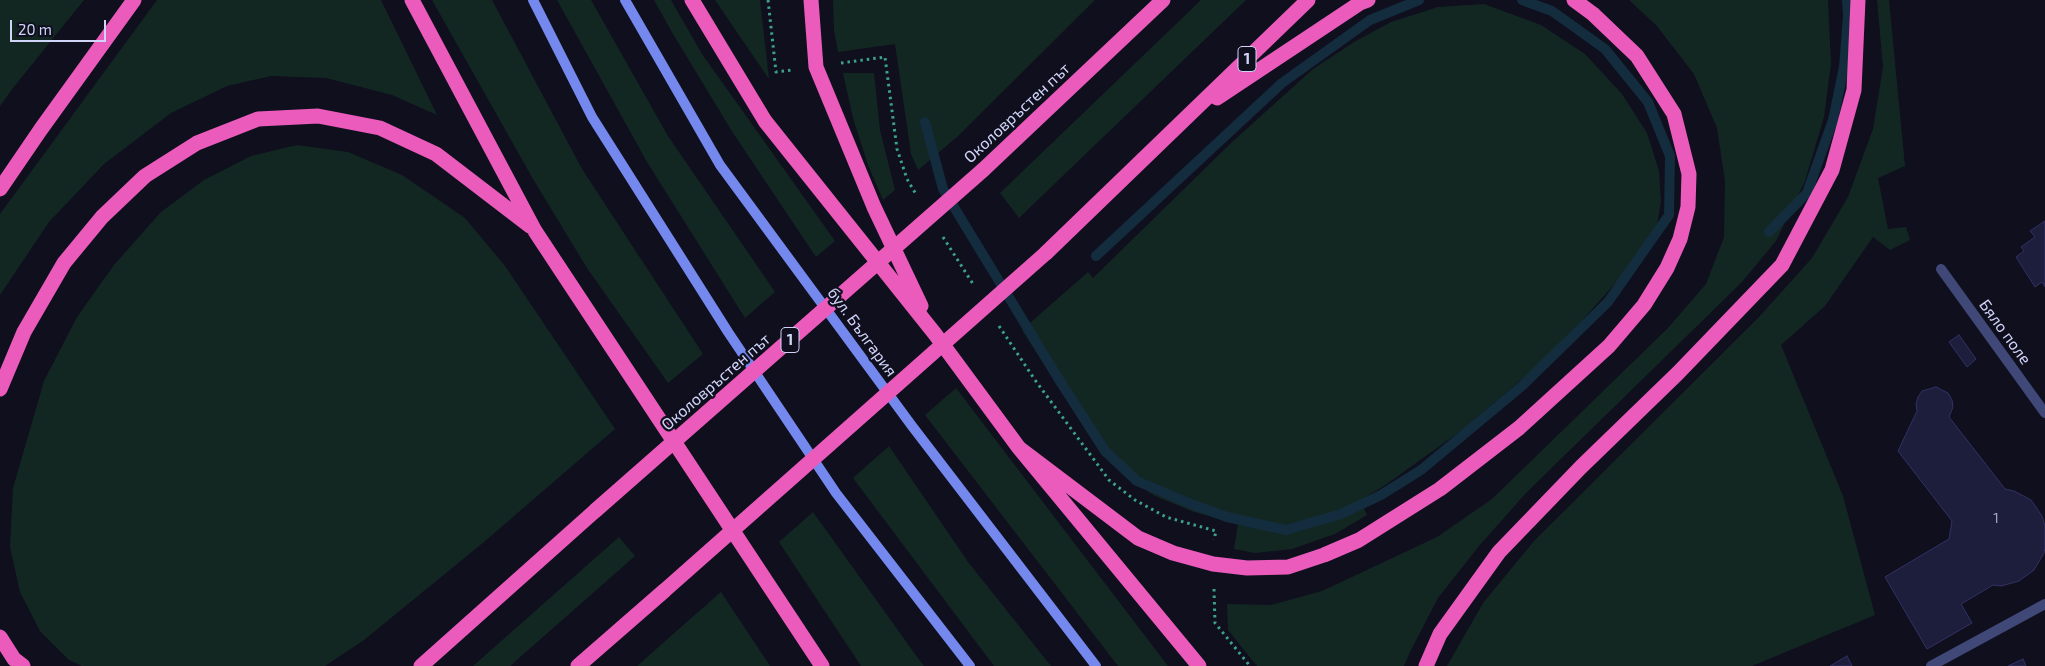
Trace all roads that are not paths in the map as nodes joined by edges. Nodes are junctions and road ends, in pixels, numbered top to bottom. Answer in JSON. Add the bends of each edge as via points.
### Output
{"nodes":[{"id":1,"x":134,"y":0,"type":"edge"},
{"id":2,"x":412,"y":0,"type":"edge"},
{"id":3,"x":533,"y":0,"type":"edge"},
{"id":4,"x":626,"y":0,"type":"edge"},
{"id":5,"x":692,"y":0,"type":"edge"},
{"id":6,"x":811,"y":0,"type":"edge"},
{"id":7,"x":1163,"y":0,"type":"edge"},
{"id":8,"x":1308,"y":0,"type":"edge"},
{"id":9,"x":1368,"y":0,"type":"edge"},
{"id":10,"x":1574,"y":0,"type":"edge"},
{"id":11,"x":1858,"y":0,"type":"edge"},
{"id":12,"x":1186,"y":118,"type":"junction"},
{"id":13,"x":0,"y":189,"type":"edge"},
{"id":14,"x":535,"y":230,"type":"junction"},
{"id":15,"x":1941,"y":270,"type":"dead end"},
{"id":16,"x":935,"y":334,"type":"junction"},
{"id":17,"x":0,"y":389,"type":"edge"},
{"id":18,"x":2045,"y":413,"type":"edge"},
{"id":19,"x":1019,"y":448,"type":"junction"},
{"id":20,"x":2045,"y":604,"type":"edge"},
{"id":21,"x":0,"y":637,"type":"edge"},
{"id":22,"x":23,"y":666,"type":"edge"},
{"id":23,"x":421,"y":666,"type":"edge"},
{"id":24,"x":578,"y":666,"type":"edge"},
{"id":25,"x":822,"y":666,"type":"edge"},
{"id":26,"x":970,"y":666,"type":"edge"},
{"id":27,"x":1096,"y":666,"type":"edge"},
{"id":28,"x":1198,"y":666,"type":"edge"},
{"id":29,"x":1426,"y":666,"type":"edge"},
{"id":30,"x":1931,"y":666,"type":"edge"}],
"edges":[{"from":1,"to":13,"type":"highway"},
{"from":2,"to":14,"type":"highway"},
{"from":3,"to":26,"type":"main road","via":[[592,117],[728,332],[836,493]]},
{"from":4,"to":27,"type":"main road","name":"бул. България","via":[[720,165],[912,426]]},
{"from":5,"to":16,"type":"highway","via":[[765,121]]},
{"from":6,"to":16,"type":"highway","via":[[816,67],[890,243]]},
{"from":7,"to":23,"type":"highway","name":"Околовръстен път","number":"1","bridge":true,"via":[[983,170]]},
{"from":8,"to":12,"type":"highway","number":"1"},
{"from":9,"to":12,"type":"highway"},
{"from":10,"to":19,"type":"highway","via":[[1637,56],[1674,114],[1689,174],[1688,207],[1677,246],[1644,305],[1609,346],[1519,428],[1440,489],[1359,540],[1288,567],[1247,568],[1213,564],[1173,553],[1138,538]]},
{"from":11,"to":29,"type":"highway","via":[[1854,90],[1832,170],[1782,265],[1499,552],[1440,634]]},
{"from":12,"to":24,"type":"highway","number":"1","bridge":true,"via":[[1046,253]]},
{"from":14,"to":17,"type":"highway","via":[[436,154],[380,128],[318,116],[258,119],[197,143],[145,176],[102,217],[64,263],[24,332]]},
{"from":14,"to":25,"type":"highway"},
{"from":15,"to":18,"type":"street","name":"Бяло поле"},
{"from":16,"to":19,"type":"highway"},
{"from":19,"to":28,"type":"highway"},
{"from":20,"to":30,"type":"street"},
{"from":21,"to":22,"type":"highway","via":[[14,659]]}]}
